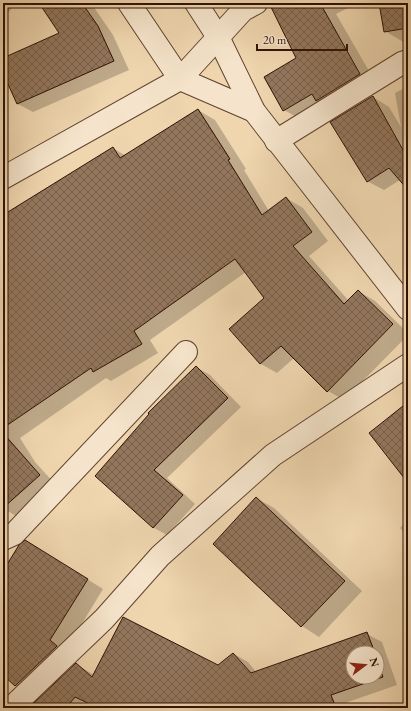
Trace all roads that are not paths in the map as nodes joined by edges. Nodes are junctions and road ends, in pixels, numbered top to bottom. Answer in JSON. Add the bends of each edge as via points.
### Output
{"nodes":[{"id":1,"x":129,"y":3,"type":"edge"},
{"id":2,"x":196,"y":3,"type":"edge"},
{"id":3,"x":256,"y":3,"type":"edge"},
{"id":4,"x":218,"y":37,"type":"junction"},
{"id":5,"x":408,"y":61,"type":"edge"},
{"id":6,"x":180,"y":79,"type":"junction"},
{"id":7,"x":254,"y":111,"type":"junction"},
{"id":8,"x":276,"y":141,"type":"junction"},
{"id":9,"x":3,"y":178,"type":"edge"},
{"id":10,"x":408,"y":309,"type":"edge"},
{"id":11,"x":186,"y":352,"type":"dead end"},
{"id":12,"x":408,"y":365,"type":"edge"},
{"id":13,"x":3,"y":540,"type":"edge"},
{"id":14,"x":11,"y":708,"type":"edge"}],
"edges":[{"from":1,"to":6,"type":"street"},
{"from":2,"to":4,"type":"street"},
{"from":3,"to":4,"type":"street","via":[[243,10]]},
{"from":4,"to":6,"type":"street"},
{"from":4,"to":7,"type":"street"},
{"from":5,"to":8,"type":"street"},
{"from":6,"to":7,"type":"street"},
{"from":6,"to":9,"type":"street"},
{"from":7,"to":8,"type":"street"},
{"from":8,"to":10,"type":"street"},
{"from":11,"to":13,"type":"street","via":[[14,534]]},
{"from":12,"to":14,"type":"street","via":[[273,455],[160,556],[104,619]]}]}
